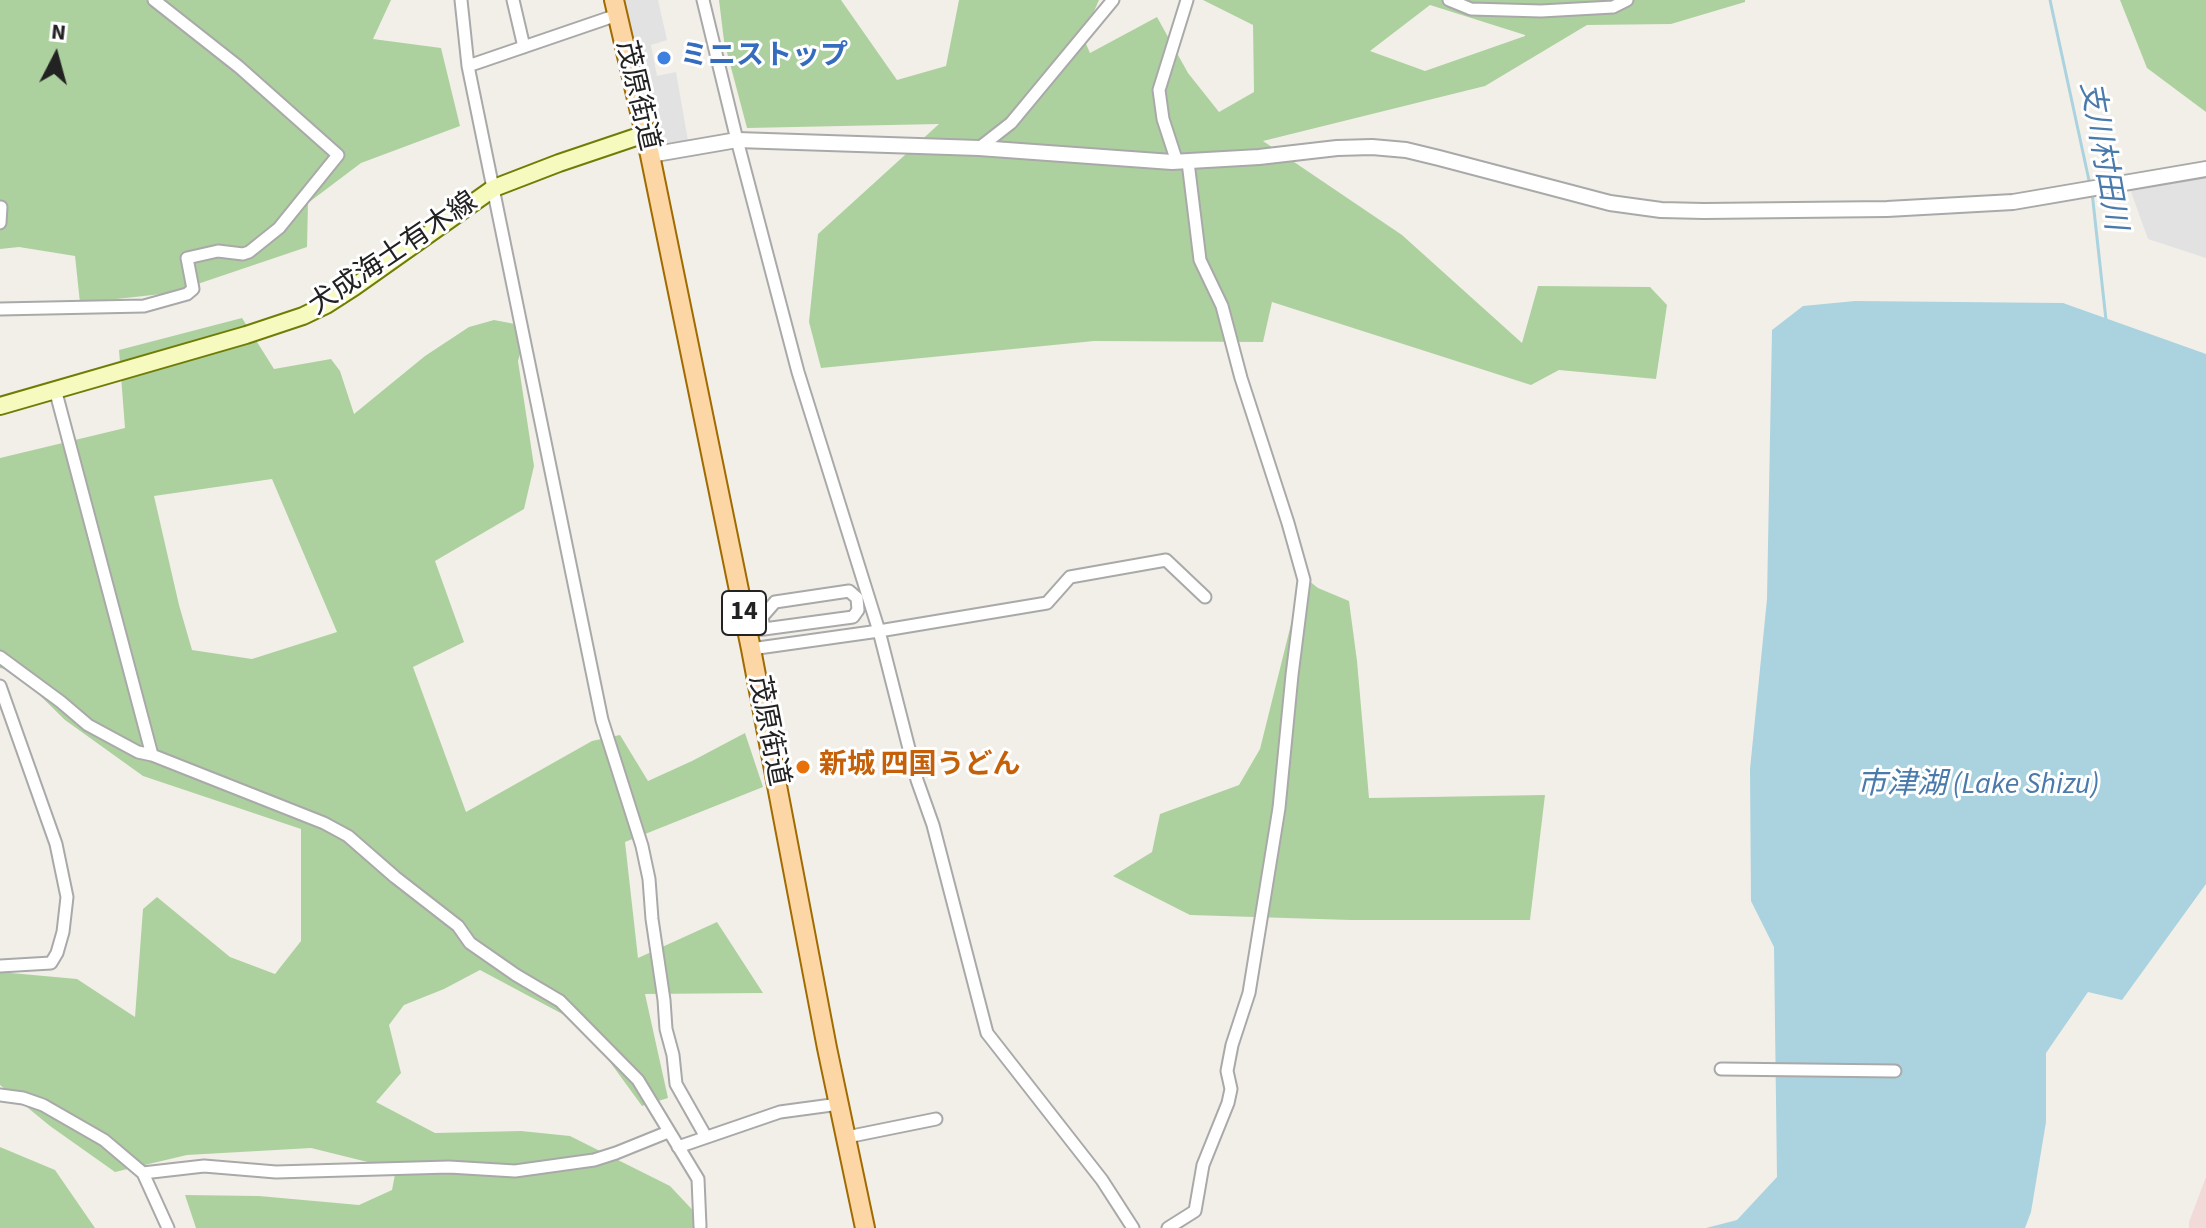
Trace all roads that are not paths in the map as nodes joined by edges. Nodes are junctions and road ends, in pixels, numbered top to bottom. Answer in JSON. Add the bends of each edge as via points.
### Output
{"nodes":[{"id":1,"x":154,"y":0,"type":"edge"},
{"id":2,"x":461,"y":0,"type":"edge"},
{"id":3,"x":513,"y":0,"type":"edge"},
{"id":4,"x":703,"y":0,"type":"edge"},
{"id":5,"x":1113,"y":0,"type":"edge"},
{"id":6,"x":1187,"y":0,"type":"edge"},
{"id":7,"x":1449,"y":0,"type":"edge"},
{"id":8,"x":1627,"y":0,"type":"edge"},
{"id":9,"x":616,"y":7,"type":"edge"},
{"id":10,"x":524,"y":47,"type":"junction"},
{"id":11,"x":468,"y":66,"type":"junction"},
{"id":12,"x":645,"y":134,"type":"junction"},
{"id":13,"x":737,"y":140,"type":"junction"},
{"id":14,"x":979,"y":148,"type":"junction"},
{"id":15,"x":650,"y":155,"type":"junction"},
{"id":16,"x":1182,"y":162,"type":"junction"},
{"id":17,"x":2206,"y":169,"type":"edge"},
{"id":18,"x":494,"y":188,"type":"junction"},
{"id":19,"x":1,"y":207,"type":"edge"},
{"id":20,"x":0,"y":223,"type":"edge"},
{"id":21,"x":0,"y":309,"type":"edge"},
{"id":22,"x":55,"y":389,"type":"junction"},
{"id":23,"x":0,"y":406,"type":"edge"},
{"id":24,"x":1205,"y":597,"type":"dead end"},
{"id":25,"x":879,"y":631,"type":"junction"},
{"id":26,"x":754,"y":636,"type":"junction"},
{"id":27,"x":0,"y":657,"type":"edge"},
{"id":28,"x":0,"y":686,"type":"edge"},
{"id":29,"x":152,"y":755,"type":"junction"},
{"id":30,"x":0,"y":966,"type":"edge"},
{"id":31,"x":1726,"y":1069,"type":"dead end"},
{"id":32,"x":1895,"y":1071,"type":"dead end"},
{"id":33,"x":0,"y":1095,"type":"edge"},
{"id":34,"x":839,"y":1104,"type":"junction"},
{"id":35,"x":936,"y":1119,"type":"dead end"},
{"id":36,"x":668,"y":1132,"type":"junction"},
{"id":37,"x":706,"y":1137,"type":"junction"},
{"id":38,"x":847,"y":1137,"type":"junction"},
{"id":39,"x":678,"y":1147,"type":"junction"},
{"id":40,"x":143,"y":1173,"type":"junction"},
{"id":41,"x":1195,"y":1211,"type":"junction"},
{"id":42,"x":700,"y":1226,"type":"dead end"},
{"id":43,"x":168,"y":1228,"type":"edge"},
{"id":44,"x":865,"y":1228,"type":"edge"},
{"id":45,"x":1133,"y":1228,"type":"edge"},
{"id":46,"x":1168,"y":1228,"type":"edge"},
{"id":47,"x":1193,"y":1228,"type":"edge"}],
"edges":[{"from":1,"to":21,"type":"street","via":[[338,155],[279,228],[249,252],[187,258],[193,289],[187,294],[144,306]]},
{"from":2,"to":11,"type":"street"},
{"from":3,"to":10,"type":"street"},
{"from":4,"to":13,"type":"street"},
{"from":5,"to":14,"type":"street","via":[[1011,123]]},
{"from":6,"to":16,"type":"street","via":[[1159,90],[1163,119]]},
{"from":7,"to":8,"type":"street","via":[[1471,9],[1541,11],[1613,7]]},
{"from":9,"to":10,"type":"street"},
{"from":9,"to":12,"type":"main road","name":"茂原街道","number":"14"},
{"from":10,"to":11,"type":"street"},
{"from":11,"to":18,"type":"street"},
{"from":12,"to":15,"type":"main road","name":"茂原街道","number":"14"},
{"from":12,"to":18,"type":"main road","name":"犬成海士有木線"},
{"from":13,"to":14,"type":"street"},
{"from":13,"to":15,"type":"street"},
{"from":13,"to":25,"type":"street","via":[[798,372]]},
{"from":14,"to":16,"type":"street"},
{"from":15,"to":26,"type":"main road","name":"茂原街道","number":"14"},
{"from":16,"to":17,"type":"street","via":[[1337,148],[1395,149],[1610,203],[1661,210],[1887,209],[2013,202]]},
{"from":16,"to":41,"type":"street","via":[[1200,260],[1222,306],[1304,580],[1279,808],[1249,993],[1227,1071],[1228,1103],[1203,1165]]},
{"from":18,"to":22,"type":"main road","name":"犬成海士有木線","via":[[303,316]]},
{"from":18,"to":37,"type":"street","via":[[602,720],[647,868],[676,1084]]},
{"from":19,"to":20,"type":"street"},
{"from":22,"to":23,"type":"main road","name":"犬成海士有木線"},
{"from":22,"to":29,"type":"street"},
{"from":24,"to":25,"type":"street","via":[[1166,560],[1070,577],[1047,603]]},
{"from":25,"to":26,"type":"street"},
{"from":25,"to":45,"type":"street","via":[[987,1033]]},
{"from":26,"to":26,"type":"street","via":[[853,617],[857,598],[849,591],[775,602]]},
{"from":26,"to":34,"type":"main road","name":"茂原街道","number":"14"},
{"from":27,"to":29,"type":"street","via":[[88,725]]},
{"from":28,"to":30,"type":"street","via":[[56,844],[67,897],[63,932],[51,963]]},
{"from":29,"to":36,"type":"street","via":[[348,836],[458,926],[470,943],[560,1001],[638,1080]]},
{"from":31,"to":32,"type":"street"},
{"from":33,"to":40,"type":"street","via":[[43,1105],[104,1140]]},
{"from":34,"to":37,"type":"street","via":[[780,1112]]},
{"from":34,"to":38,"type":"main road","name":"茂原街道","number":"14"},
{"from":35,"to":38,"type":"street"},
{"from":36,"to":39,"type":"street"},
{"from":36,"to":40,"type":"street","via":[[594,1160],[515,1171],[449,1167],[276,1172],[204,1166]]},
{"from":37,"to":39,"type":"street"},
{"from":38,"to":44,"type":"main road","name":"茂原街道","number":"14"},
{"from":39,"to":42,"type":"street","via":[[698,1179]]},
{"from":40,"to":43,"type":"street"},
{"from":41,"to":46,"type":"street"},
{"from":41,"to":47,"type":"street"}]}
